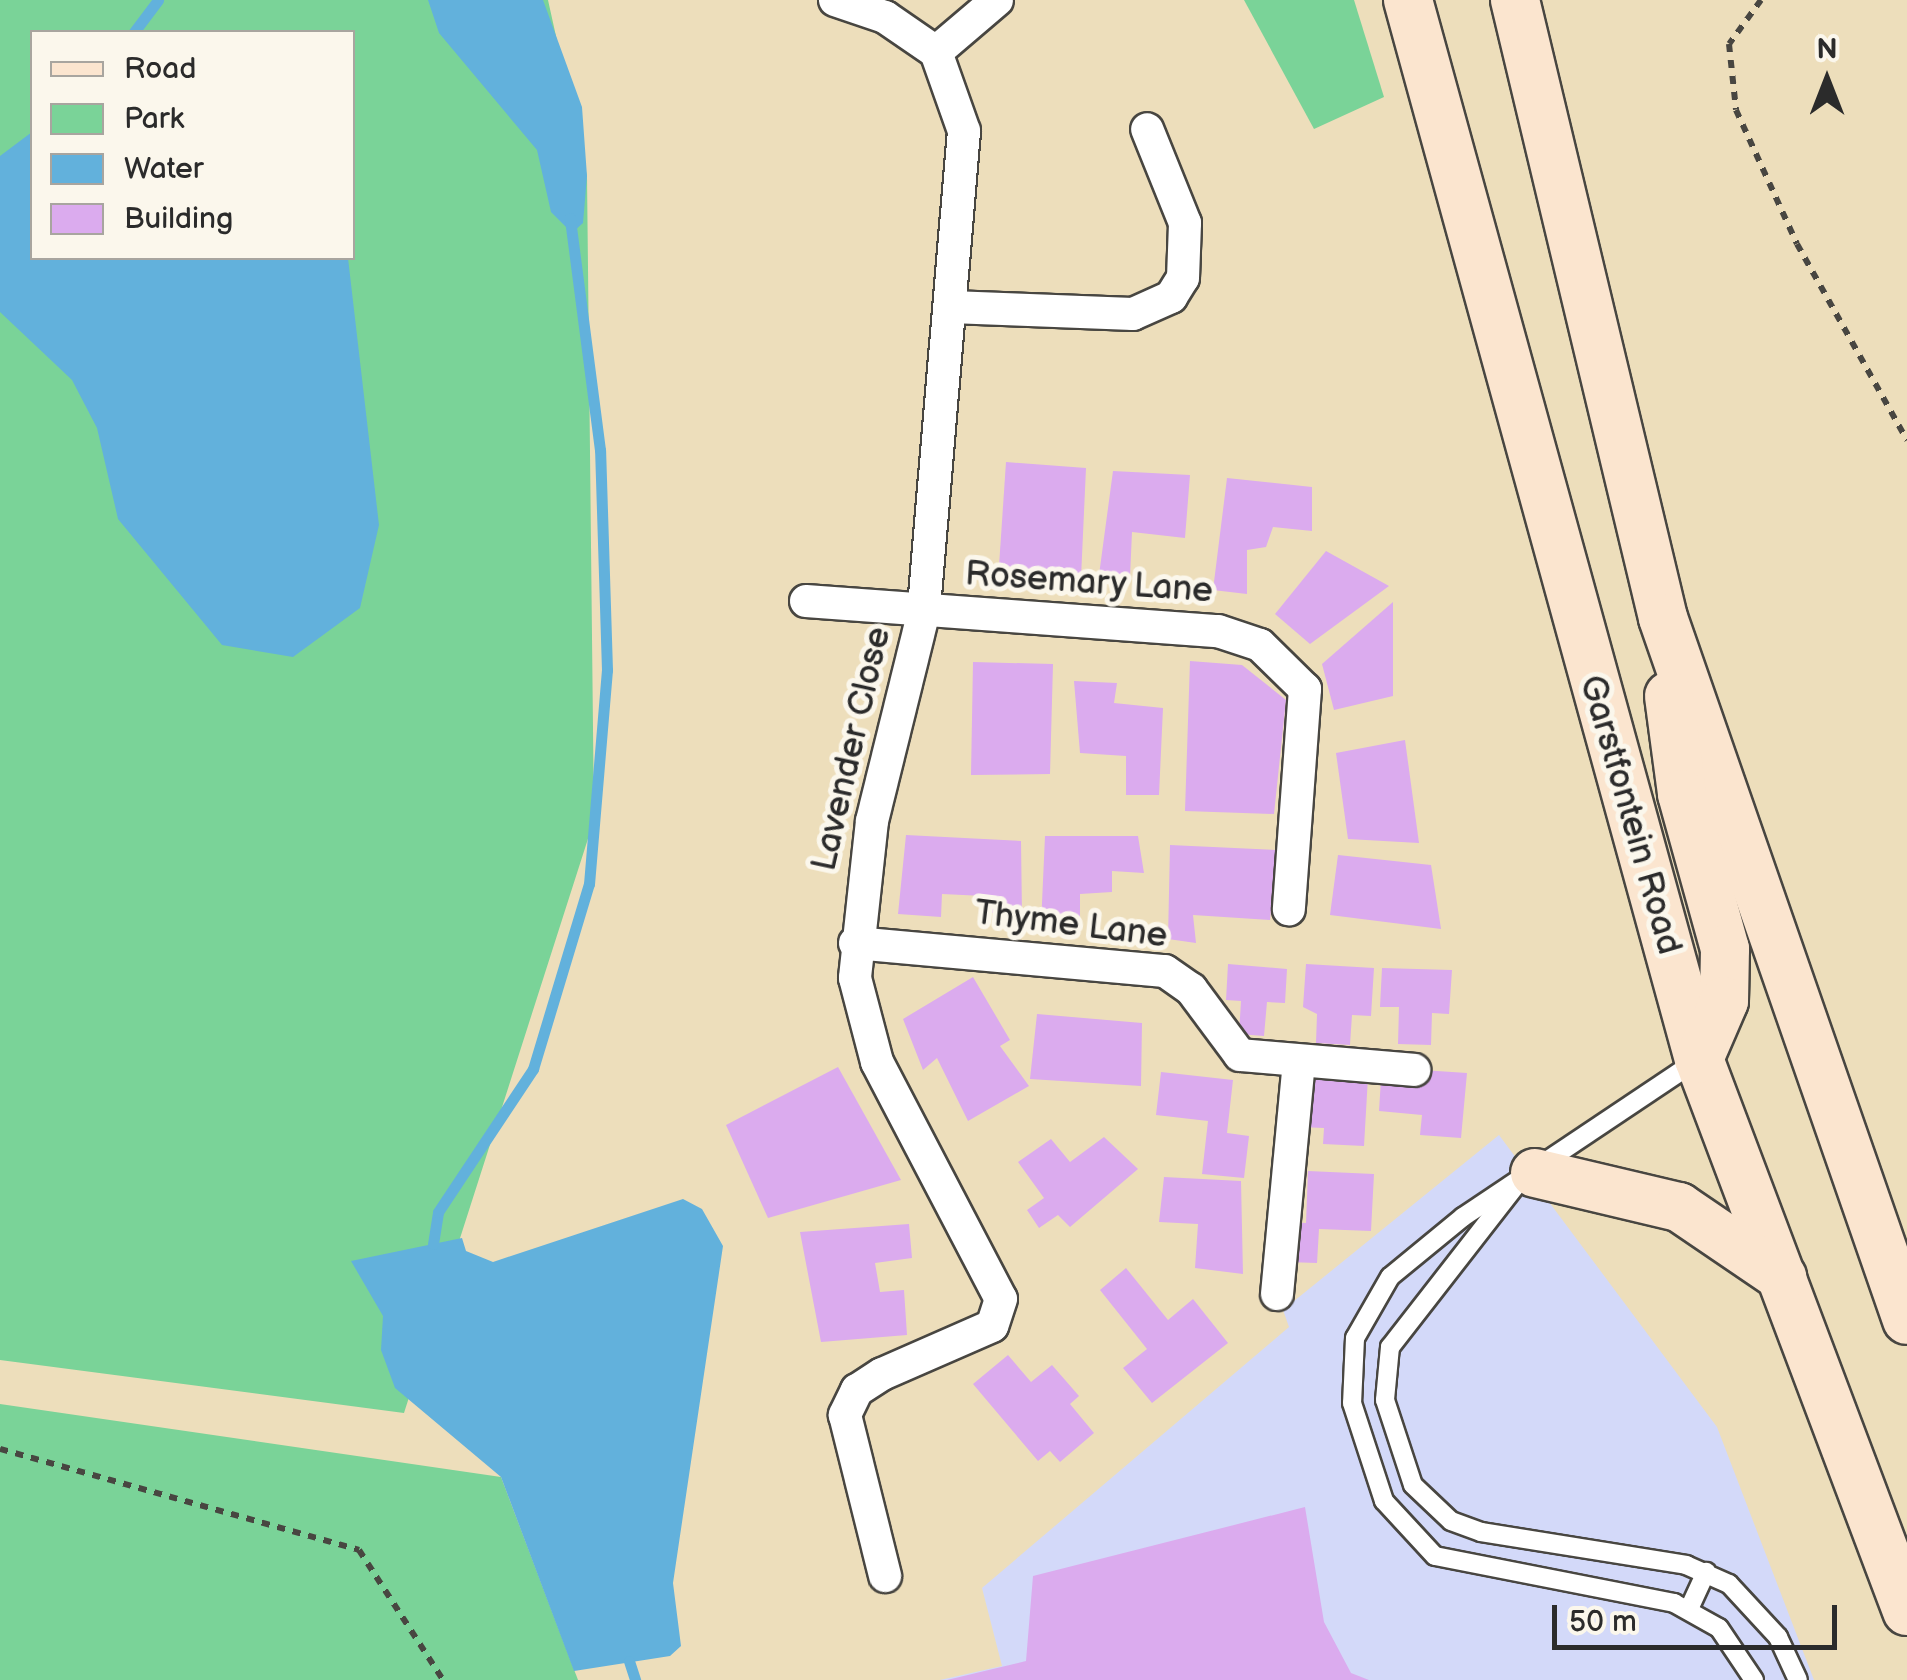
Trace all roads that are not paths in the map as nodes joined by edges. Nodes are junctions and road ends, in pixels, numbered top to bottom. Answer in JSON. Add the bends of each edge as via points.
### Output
{"nodes":[{"id":1,"x":835,"y":0,"type":"edge"},
{"id":2,"x":997,"y":0,"type":"edge"},
{"id":3,"x":1408,"y":0,"type":"edge"},
{"id":4,"x":1515,"y":0,"type":"edge"},
{"id":5,"x":936,"y":52,"type":"junction"},
{"id":6,"x":1148,"y":129,"type":"dead end"},
{"id":7,"x":951,"y":306,"type":"junction"},
{"id":8,"x":806,"y":600,"type":"dead end"},
{"id":9,"x":924,"y":611,"type":"junction"},
{"id":10,"x":1663,"y":618,"type":"junction"},
{"id":11,"x":1289,"y":909,"type":"dead end"},
{"id":12,"x":855,"y":943,"type":"junction"},
{"id":13,"x":1699,"y":1059,"type":"junction"},
{"id":14,"x":1299,"y":1063,"type":"junction"},
{"id":15,"x":1414,"y":1070,"type":"dead end"},
{"id":16,"x":1525,"y":1180,"type":"junction"},
{"id":17,"x":1782,"y":1277,"type":"junction"},
{"id":18,"x":1277,"y":1294,"type":"dead end"},
{"id":19,"x":1907,"y":1320,"type":"edge"},
{"id":20,"x":1530,"y":1544,"type":"junction"},
{"id":21,"x":1706,"y":1572,"type":"junction"},
{"id":22,"x":886,"y":1576,"type":"dead end"},
{"id":23,"x":1526,"y":1579,"type":"junction"},
{"id":24,"x":1689,"y":1609,"type":"junction"},
{"id":25,"x":1907,"y":1611,"type":"edge"},
{"id":26,"x":1754,"y":1680,"type":"edge"},
{"id":27,"x":1798,"y":1680,"type":"edge"}],
"edges":[{"from":1,"to":5,"type":"street","via":[[886,17]]},
{"from":2,"to":5,"type":"street"},
{"from":3,"to":13,"type":"main road","name":"Garstfontein Road"},
{"from":4,"to":10,"type":"main road"},
{"from":5,"to":7,"type":"street","name":"Lavender Close","via":[[964,131]]},
{"from":6,"to":7,"type":"street","via":[[1185,223],[1183,278],[1172,296],[1133,314]]},
{"from":7,"to":9,"type":"street","name":"Lavender Close"},
{"from":8,"to":9,"type":"street","name":"Rosemary Lane"},
{"from":9,"to":11,"type":"street","name":"Rosemary Lane","via":[[1240,634],[1298,676],[1306,703]]},
{"from":9,"to":12,"type":"street","name":"Lavender Close","via":[[872,821]]},
{"from":10,"to":13,"type":"main road","via":[[1682,794],[1725,949],[1724,1001]]},
{"from":10,"to":19,"type":"main road"},
{"from":12,"to":14,"type":"street","name":"Thyme Lane","via":[[1165,971],[1191,989],[1240,1055]]},
{"from":12,"to":22,"type":"street","name":"Lavender Close","via":[[865,1032],[1001,1299],[992,1326],[882,1374],[858,1390],[845,1416]]},
{"from":13,"to":16,"type":"lane"},
{"from":13,"to":17,"type":"main road","name":"Garstfontein Road"},
{"from":14,"to":15,"type":"street","name":"Thyme Lane"},
{"from":14,"to":18,"type":"street"},
{"from":16,"to":17,"type":"main road","via":[[1679,1207]]},
{"from":16,"to":20,"type":"lane","via":[[1408,1316],[1383,1375],[1401,1456],[1431,1507]]},
{"from":16,"to":23,"type":"lane","via":[[1390,1277],[1355,1338],[1350,1371],[1368,1467],[1407,1534],[1435,1556]]},
{"from":17,"to":25,"type":"main road","name":"Garstfontein Road"},
{"from":20,"to":21,"type":"lane"},
{"from":20,"to":23,"type":"lane"},
{"from":21,"to":24,"type":"lane"},
{"from":21,"to":27,"type":"lane","via":[[1756,1606]]},
{"from":23,"to":24,"type":"lane"},
{"from":24,"to":26,"type":"lane","via":[[1719,1628]]}]}
